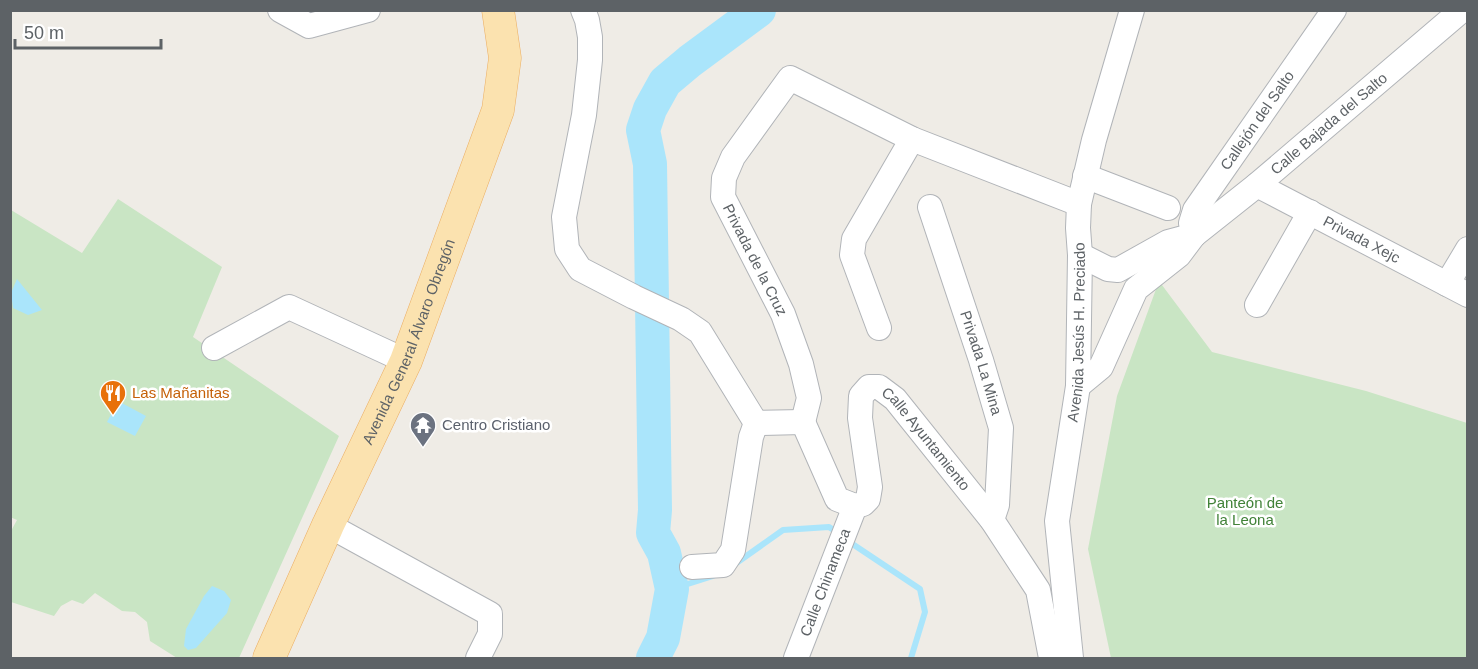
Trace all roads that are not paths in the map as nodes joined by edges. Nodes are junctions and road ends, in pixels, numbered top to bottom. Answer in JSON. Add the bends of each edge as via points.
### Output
{"nodes":[{"id":1,"x":280,"y":10,"type":"edge"},
{"id":2,"x":368,"y":10,"type":"edge"},
{"id":3,"x":498,"y":10,"type":"edge"},
{"id":4,"x":582,"y":10,"type":"edge"},
{"id":5,"x":1132,"y":10,"type":"edge"},
{"id":6,"x":1334,"y":10,"type":"edge"},
{"id":7,"x":1462,"y":10,"type":"edge"},
{"id":8,"x":912,"y":139,"type":"junction"},
{"id":9,"x":1085,"y":176,"type":"junction"},
{"id":10,"x":1257,"y":185,"type":"junction"},
{"id":11,"x":1079,"y":204,"type":"junction"},
{"id":12,"x":930,"y":207,"type":"dead end"},
{"id":13,"x":1168,"y":208,"type":"dead end"},
{"id":14,"x":1310,"y":212,"type":"junction"},
{"id":15,"x":1194,"y":235,"type":"junction"},
{"id":16,"x":1467,"y":249,"type":"edge"},
{"id":17,"x":1080,"y":255,"type":"junction"},
{"id":18,"x":1457,"y":290,"type":"edge"},
{"id":19,"x":1257,"y":305,"type":"dead end"},
{"id":20,"x":879,"y":328,"type":"dead end"},
{"id":21,"x":214,"y":348,"type":"dead end"},
{"id":22,"x":406,"y":361,"type":"junction"},
{"id":23,"x":1078,"y":386,"type":"junction"},
{"id":24,"x":803,"y":422,"type":"junction"},
{"id":25,"x":756,"y":423,"type":"junction"},
{"id":26,"x":855,"y":506,"type":"junction"},
{"id":27,"x":992,"y":520,"type":"junction"},
{"id":28,"x":328,"y":525,"type":"junction"},
{"id":29,"x":692,"y":567,"type":"dead end"},
{"id":30,"x":269,"y":658,"type":"edge"},
{"id":31,"x":478,"y":658,"type":"edge"},
{"id":32,"x":796,"y":658,"type":"edge"},
{"id":33,"x":1051,"y":658,"type":"edge"},
{"id":34,"x":1071,"y":658,"type":"edge"}],
"edges":[{"from":1,"to":2,"type":"street","via":[[309,26]]},
{"from":3,"to":22,"type":"main road","name":"Avenida General Álvaro Obregón","via":[[505,58],[498,110]]},
{"from":4,"to":25,"type":"street","via":[[590,37],[590,60],[584,115],[564,217],[567,249],[580,269],[700,332]]},
{"from":5,"to":9,"type":"street","name":"Avenida Jesús H. Preciado"},
{"from":6,"to":15,"type":"street","name":"Callejón del Salto","via":[[1195,210],[1191,223]]},
{"from":7,"to":10,"type":"street","name":"Calle Bajada del Salto"},
{"from":8,"to":11,"type":"street"},
{"from":8,"to":20,"type":"street","via":[[854,239],[852,255]]},
{"from":8,"to":24,"type":"street","name":"Privada de la Cruz","via":[[790,78],[733,157],[724,178],[723,196],[783,314],[801,364],[809,398]]},
{"from":9,"to":11,"type":"street","name":"Avenida Jesús H. Preciado"},
{"from":9,"to":13,"type":"street"},
{"from":10,"to":14,"type":"street","name":"Privada Xejc"},
{"from":10,"to":15,"type":"street","name":"Calle Bajada del Salto"},
{"from":11,"to":17,"type":"street","name":"Avenida Jesús H. Preciado"},
{"from":12,"to":27,"type":"street","name":"Privada La Mina","via":[[1001,428],[997,505]]},
{"from":14,"to":18,"type":"street","name":"Privada Xejc"},
{"from":14,"to":19,"type":"street"},
{"from":15,"to":17,"type":"street","name":"Calle Bajada del Salto","via":[[1168,242],[1118,270]]},
{"from":15,"to":23,"type":"street","name":"Calle Bajada del Salto","via":[[1179,255],[1136,289],[1101,367]]},
{"from":16,"to":18,"type":"street"},
{"from":17,"to":23,"type":"street","name":"Avenida Jesús H. Preciado"},
{"from":21,"to":22,"type":"street","via":[[289,307]]},
{"from":22,"to":28,"type":"main road","name":"Avenida General Álvaro Obregón"},
{"from":23,"to":34,"type":"street","name":"Avenida Jesús H. Preciado","via":[[1057,521]]},
{"from":24,"to":25,"type":"street"},
{"from":24,"to":26,"type":"street","via":[[837,499]]},
{"from":25,"to":29,"type":"street","via":[[733,550],[723,565]]},
{"from":26,"to":27,"type":"street","name":"Calle Ayuntamiento","via":[[868,499],[870,487],[860,418],[861,396],[869,387],[879,387],[895,399]]},
{"from":26,"to":32,"type":"street","name":"Calle Chinameca"},
{"from":27,"to":33,"type":"street","name":"Calle Ayuntamiento","via":[[1038,590]]},
{"from":28,"to":30,"type":"main road","name":"Avenida General Álvaro Obregón"},
{"from":28,"to":31,"type":"street","via":[[490,614],[490,634]]}]}
